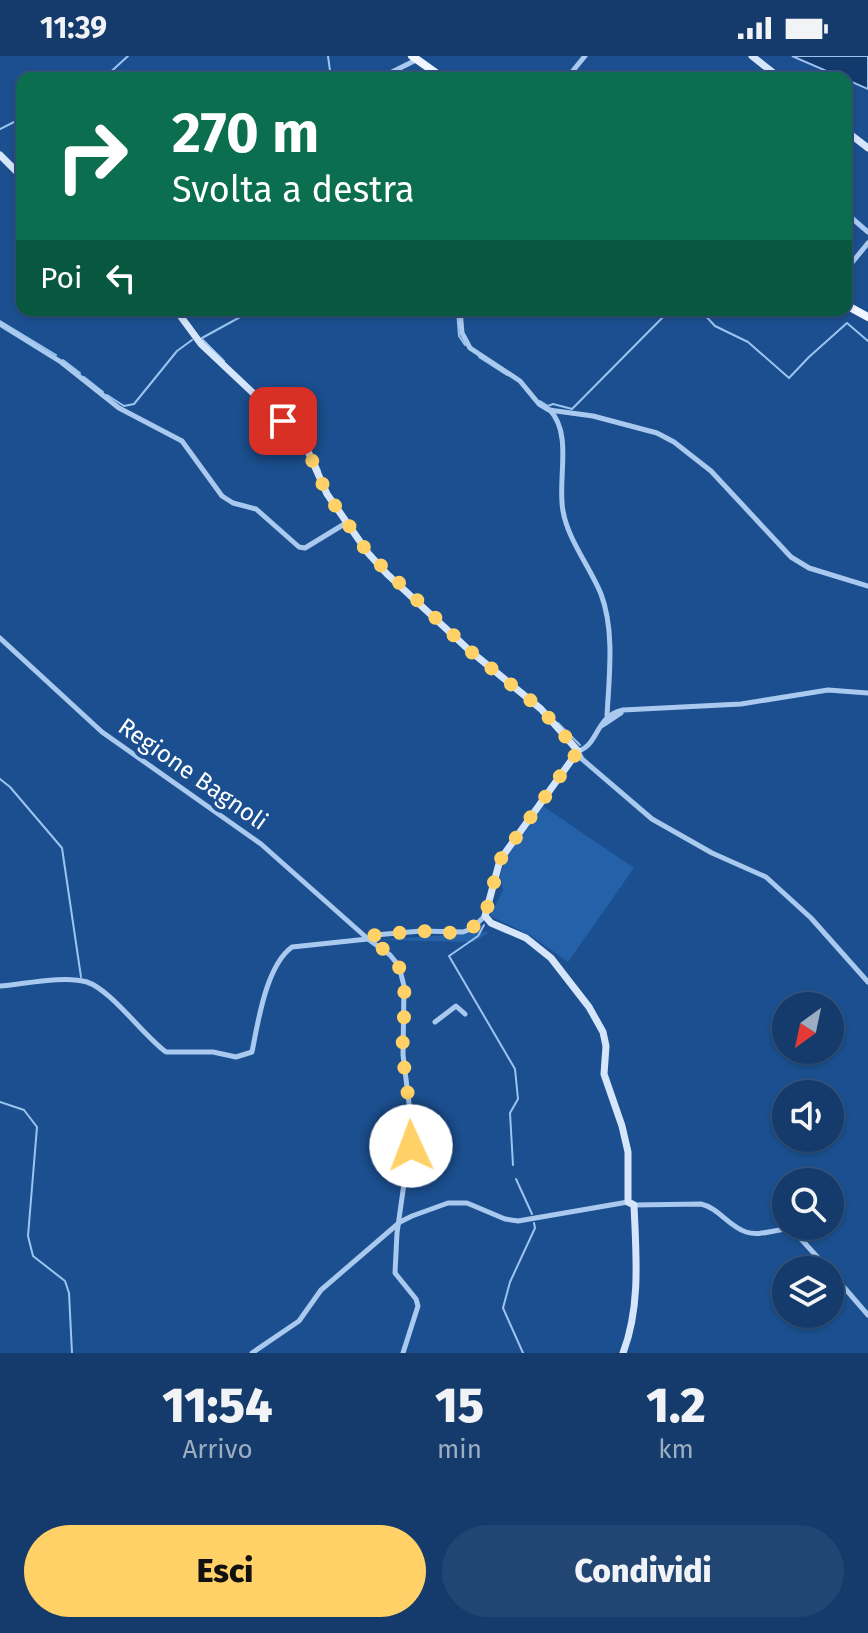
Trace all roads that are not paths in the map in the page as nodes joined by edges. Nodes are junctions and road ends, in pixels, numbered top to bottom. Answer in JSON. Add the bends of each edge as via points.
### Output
{"nodes":[{"id":1,"x":585,"y":56,"type":"edge"},
{"id":2,"x":752,"y":56,"type":"edge"},
{"id":3,"x":414,"y":58,"type":"edge"},
{"id":4,"x":392,"y":72,"type":"edge"},
{"id":5,"x":434,"y":72,"type":"edge"},
{"id":6,"x":572,"y":72,"type":"edge"},
{"id":7,"x":772,"y":72,"type":"edge"},
{"id":8,"x":852,"y":136,"type":"edge"},
{"id":9,"x":868,"y":148,"type":"edge"},
{"id":10,"x":0,"y":155,"type":"edge"},
{"id":11,"x":16,"y":171,"type":"edge"},
{"id":12,"x":852,"y":218,"type":"edge"},
{"id":13,"x":868,"y":232,"type":"edge"},
{"id":14,"x":868,"y":243,"type":"edge"},
{"id":15,"x":852,"y":263,"type":"edge"},
{"id":16,"x":180,"y":316,"type":"edge"},
{"id":17,"x":461,"y":316,"type":"edge"},
{"id":18,"x":0,"y":324,"type":"edge"},
{"id":19,"x":549,"y":410,"type":"junction"},
{"id":20,"x":347,"y":522,"type":"junction"},
{"id":21,"x":868,"y":586,"type":"edge"},
{"id":22,"x":0,"y":638,"type":"edge"},
{"id":23,"x":868,"y":693,"type":"edge"},
{"id":24,"x":630,"y":710,"type":"junction"},
{"id":25,"x":606,"y":717,"type":"junction"},
{"id":26,"x":595,"y":734,"type":"junction"},
{"id":27,"x":578,"y":751,"type":"junction"},
{"id":28,"x":485,"y":916,"type":"junction"},
{"id":29,"x":368,"y":939,"type":"junction"},
{"id":30,"x":868,"y":982,"type":"edge"},
{"id":31,"x":0,"y":986,"type":"edge"},
{"id":32,"x":465,"y":1014,"type":"dead end"},
{"id":33,"x":435,"y":1022,"type":"dead end"},
{"id":34,"x":631,"y":1203,"type":"junction"},
{"id":35,"x":400,"y":1222,"type":"junction"},
{"id":36,"x":816,"y":1256,"type":"edge"},
{"id":37,"x":844,"y":1288,"type":"edge"},
{"id":38,"x":868,"y":1315,"type":"edge"},
{"id":39,"x":252,"y":1353,"type":"edge"},
{"id":40,"x":403,"y":1353,"type":"edge"},
{"id":41,"x":623,"y":1353,"type":"edge"}],
"edges":[{"from":1,"to":6,"type":"street"},
{"from":2,"to":7,"type":"street"},
{"from":3,"to":4,"type":"street"},
{"from":3,"to":5,"type":"main road"},
{"from":8,"to":9,"type":"street"},
{"from":10,"to":11,"type":"street"},
{"from":12,"to":13,"type":"street"},
{"from":14,"to":15,"type":"street"},
{"from":16,"to":20,"type":"street","via":[[201,344],[303,440],[327,494]]},
{"from":17,"to":19,"type":"street","via":[[470,348],[520,381]]},
{"from":18,"to":20,"type":"street","via":[[61,362],[119,408],[182,441],[222,496],[256,509],[299,547]]},
{"from":19,"to":21,"type":"street","via":[[593,416],[674,442],[711,471],[791,557]]},
{"from":19,"to":25,"type":"street","via":[[556,416],[561,440],[565,518],[608,622]]},
{"from":20,"to":27,"type":"street","via":[[387,574],[541,709]]},
{"from":22,"to":29,"type":"street","name":"Regione Bagnoli","via":[[102,732],[261,844]]},
{"from":23,"to":24,"type":"street","via":[[828,690],[741,704]]},
{"from":24,"to":25,"type":"street"},
{"from":24,"to":26,"type":"street"},
{"from":25,"to":26,"type":"street"},
{"from":26,"to":27,"type":"street"},
{"from":27,"to":28,"type":"street","via":[[500,860]]},
{"from":27,"to":30,"type":"street","via":[[652,819],[766,877]]},
{"from":28,"to":29,"type":"street","via":[[463,932],[421,931]]},
{"from":28,"to":34,"type":"street","via":[[551,958],[603,1032],[604,1074],[628,1152]]},
{"from":29,"to":31,"type":"street","via":[[284,952],[261,1007],[252,1052],[246,1056],[166,1052],[90,983]]},
{"from":29,"to":35,"type":"street","name":"Regione Bagnoli","via":[[399,966],[404,986],[403,1055],[412,1127]]},
{"from":32,"to":33,"type":"street","via":[[456,1006]]},
{"from":34,"to":35,"type":"street","via":[[518,1221],[467,1203],[448,1203]]},
{"from":34,"to":36,"type":"street","via":[[701,1204],[747,1232],[792,1229]]},
{"from":34,"to":41,"type":"street","via":[[636,1270],[633,1321]]},
{"from":35,"to":39,"type":"street","via":[[321,1290],[299,1321]]},
{"from":35,"to":40,"type":"street","name":"Regione Bagnoli","via":[[395,1273],[418,1306]]},
{"from":37,"to":38,"type":"street"}]}
